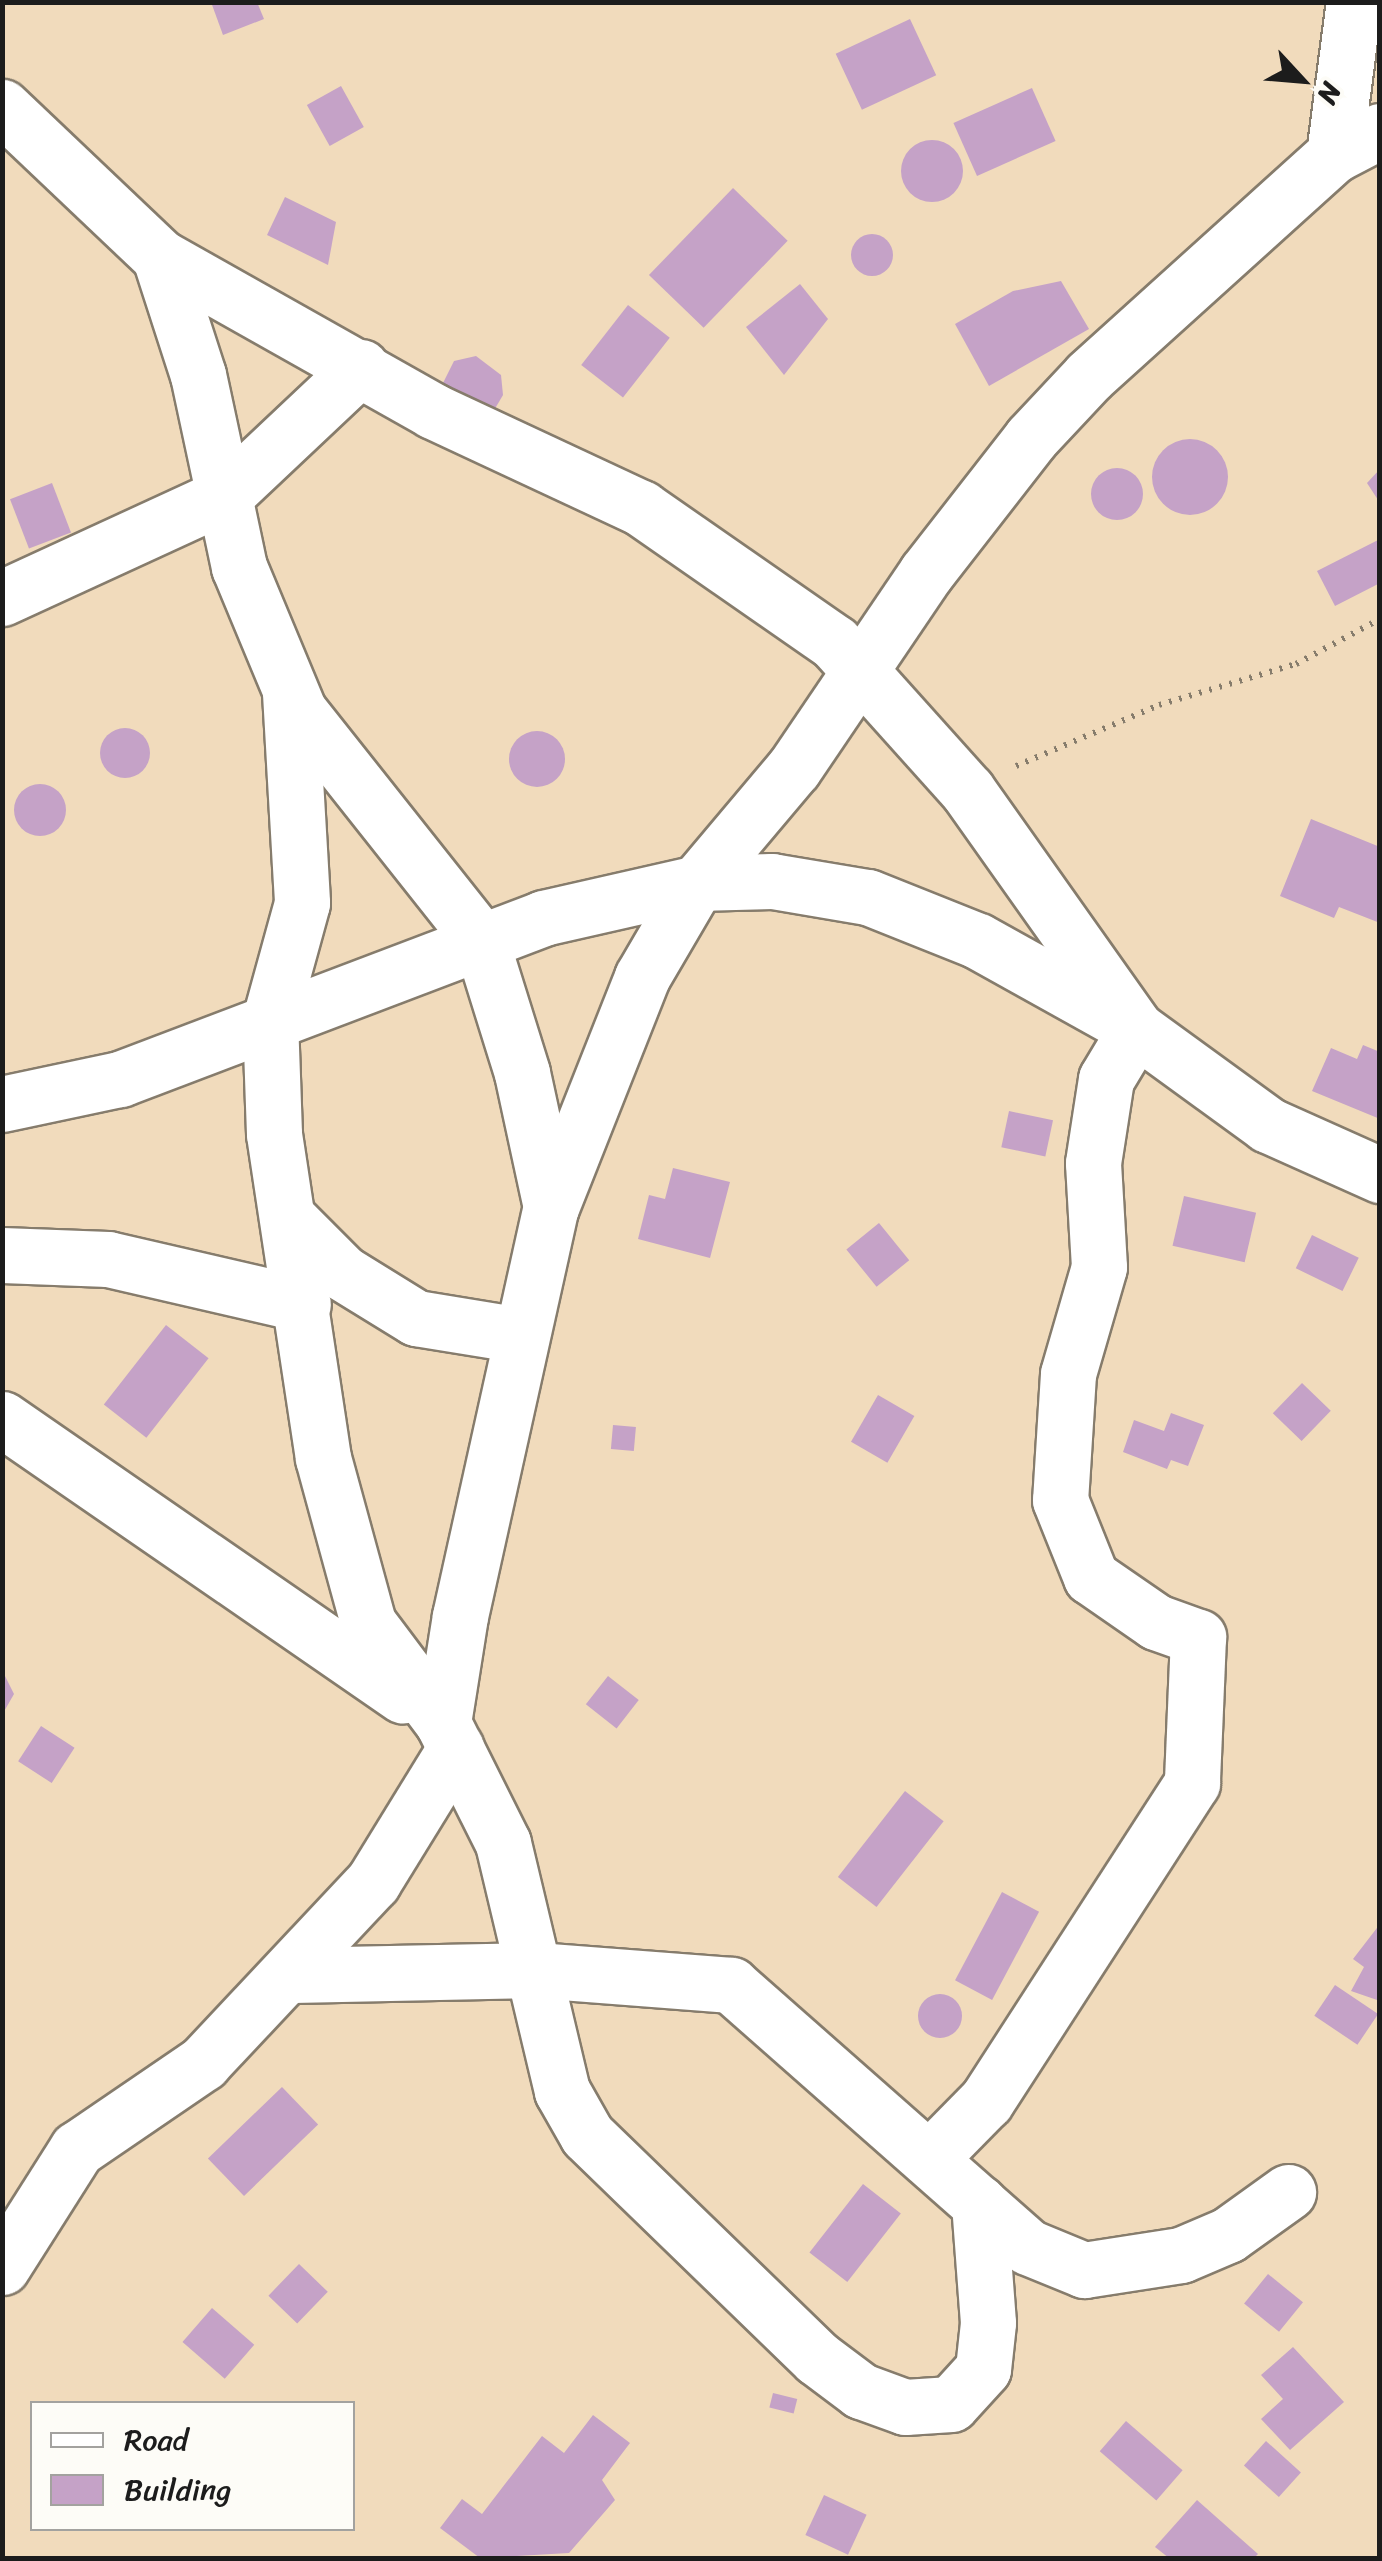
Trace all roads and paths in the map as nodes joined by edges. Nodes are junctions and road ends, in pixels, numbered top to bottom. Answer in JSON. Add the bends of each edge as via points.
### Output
{"nodes":[{"id":1,"x":1354,"y":2,"type":"edge"},
{"id":2,"x":2,"y":108,"type":"edge"},
{"id":3,"x":1357,"y":143,"type":"edge"},
{"id":4,"x":160,"y":257,"type":"junction"},
{"id":5,"x":361,"y":367,"type":"junction"},
{"id":6,"x":224,"y":496,"type":"junction"},
{"id":7,"x":2,"y":598,"type":"edge"},
{"id":8,"x":1380,"y":619,"type":"edge"},
{"id":9,"x":862,"y":670,"type":"junction"},
{"id":10,"x":290,"y":693,"type":"junction"},
{"id":11,"x":968,"y":790,"type":"junction"},
{"id":12,"x":697,"y":883,"type":"junction"},
{"id":13,"x":481,"y":941,"type":"junction"},
{"id":14,"x":270,"y":1019,"type":"junction"},
{"id":15,"x":1136,"y":1028,"type":"junction"},
{"id":16,"x":2,"y":1104,"type":"edge"},
{"id":17,"x":1380,"y":1175,"type":"edge"},
{"id":18,"x":551,"y":1207,"type":"junction"},
{"id":19,"x":292,"y":1222,"type":"junction"},
{"id":20,"x":2,"y":1255,"type":"edge"},
{"id":21,"x":303,"y":1304,"type":"junction"},
{"id":22,"x":520,"y":1335,"type":"junction"},
{"id":23,"x":2,"y":1419,"type":"edge"},
{"id":24,"x":450,"y":1735,"type":"junction"},
{"id":25,"x":536,"y":1970,"type":"junction"},
{"id":26,"x":292,"y":1975,"type":"junction"},
{"id":27,"x":929,"y":2159,"type":"junction"},
{"id":28,"x":1288,"y":2192,"type":"dead end"},
{"id":29,"x":978,"y":2203,"type":"junction"},
{"id":30,"x":2,"y":2267,"type":"edge"}],
"edges":[{"from":1,"to":3,"type":"street"},
{"from":2,"to":4,"type":"street"},
{"from":3,"to":9,"type":"street","via":[[1089,376],[926,572]]},
{"from":4,"to":5,"type":"street"},
{"from":4,"to":6,"type":"street","via":[[198,375]]},
{"from":5,"to":6,"type":"street"},
{"from":5,"to":9,"type":"street","via":[[433,410],[641,508],[750,578]]},
{"from":6,"to":7,"type":"street"},
{"from":6,"to":10,"type":"street","via":[[239,567]]},
{"from":8,"to":11,"type":"path","via":[[1296,664],[1066,740]]},
{"from":9,"to":11,"type":"street"},
{"from":9,"to":12,"type":"street","via":[[794,768]]},
{"from":10,"to":13,"type":"street"},
{"from":10,"to":14,"type":"street","via":[[302,903]]},
{"from":11,"to":15,"type":"street"},
{"from":12,"to":13,"type":"street","via":[[543,918]]},
{"from":12,"to":15,"type":"street","via":[[772,881],[868,897],[978,941]]},
{"from":12,"to":18,"type":"street","via":[[642,977]]},
{"from":13,"to":14,"type":"street"},
{"from":13,"to":18,"type":"street","via":[[522,1073]]},
{"from":14,"to":16,"type":"street","via":[[120,1079]]},
{"from":14,"to":19,"type":"street","via":[[274,1134]]},
{"from":15,"to":17,"type":"street","via":[[1268,1124]]},
{"from":15,"to":27,"type":"street","via":[[1103,1096],[1093,1163],[1100,1266],[1068,1374],[1060,1500],[1091,1578],[1156,1622],[1198,1637],[1192,1784],[986,2101]]},
{"from":18,"to":22,"type":"street"},
{"from":19,"to":21,"type":"street"},
{"from":19,"to":22,"type":"street","via":[[343,1273],[416,1318]]},
{"from":20,"to":21,"type":"street","via":[[108,1259]]},
{"from":21,"to":24,"type":"street","via":[[324,1458],[368,1623]]},
{"from":22,"to":24,"type":"street"},
{"from":23,"to":24,"type":"street"},
{"from":24,"to":25,"type":"street","via":[[503,1844]]},
{"from":24,"to":26,"type":"street","via":[[373,1882]]},
{"from":25,"to":26,"type":"street"},
{"from":25,"to":27,"type":"street","via":[[730,1985]]},
{"from":25,"to":29,"type":"street","via":[[562,2091],[587,2135],[817,2358],[862,2391],[905,2406],[951,2404],[983,2369],[988,2323]]},
{"from":26,"to":30,"type":"street","via":[[203,2063],[76,2149]]},
{"from":27,"to":29,"type":"street"},
{"from":28,"to":29,"type":"street","via":[[1228,2235],[1181,2256],[1084,2270],[1028,2247]]}]}
